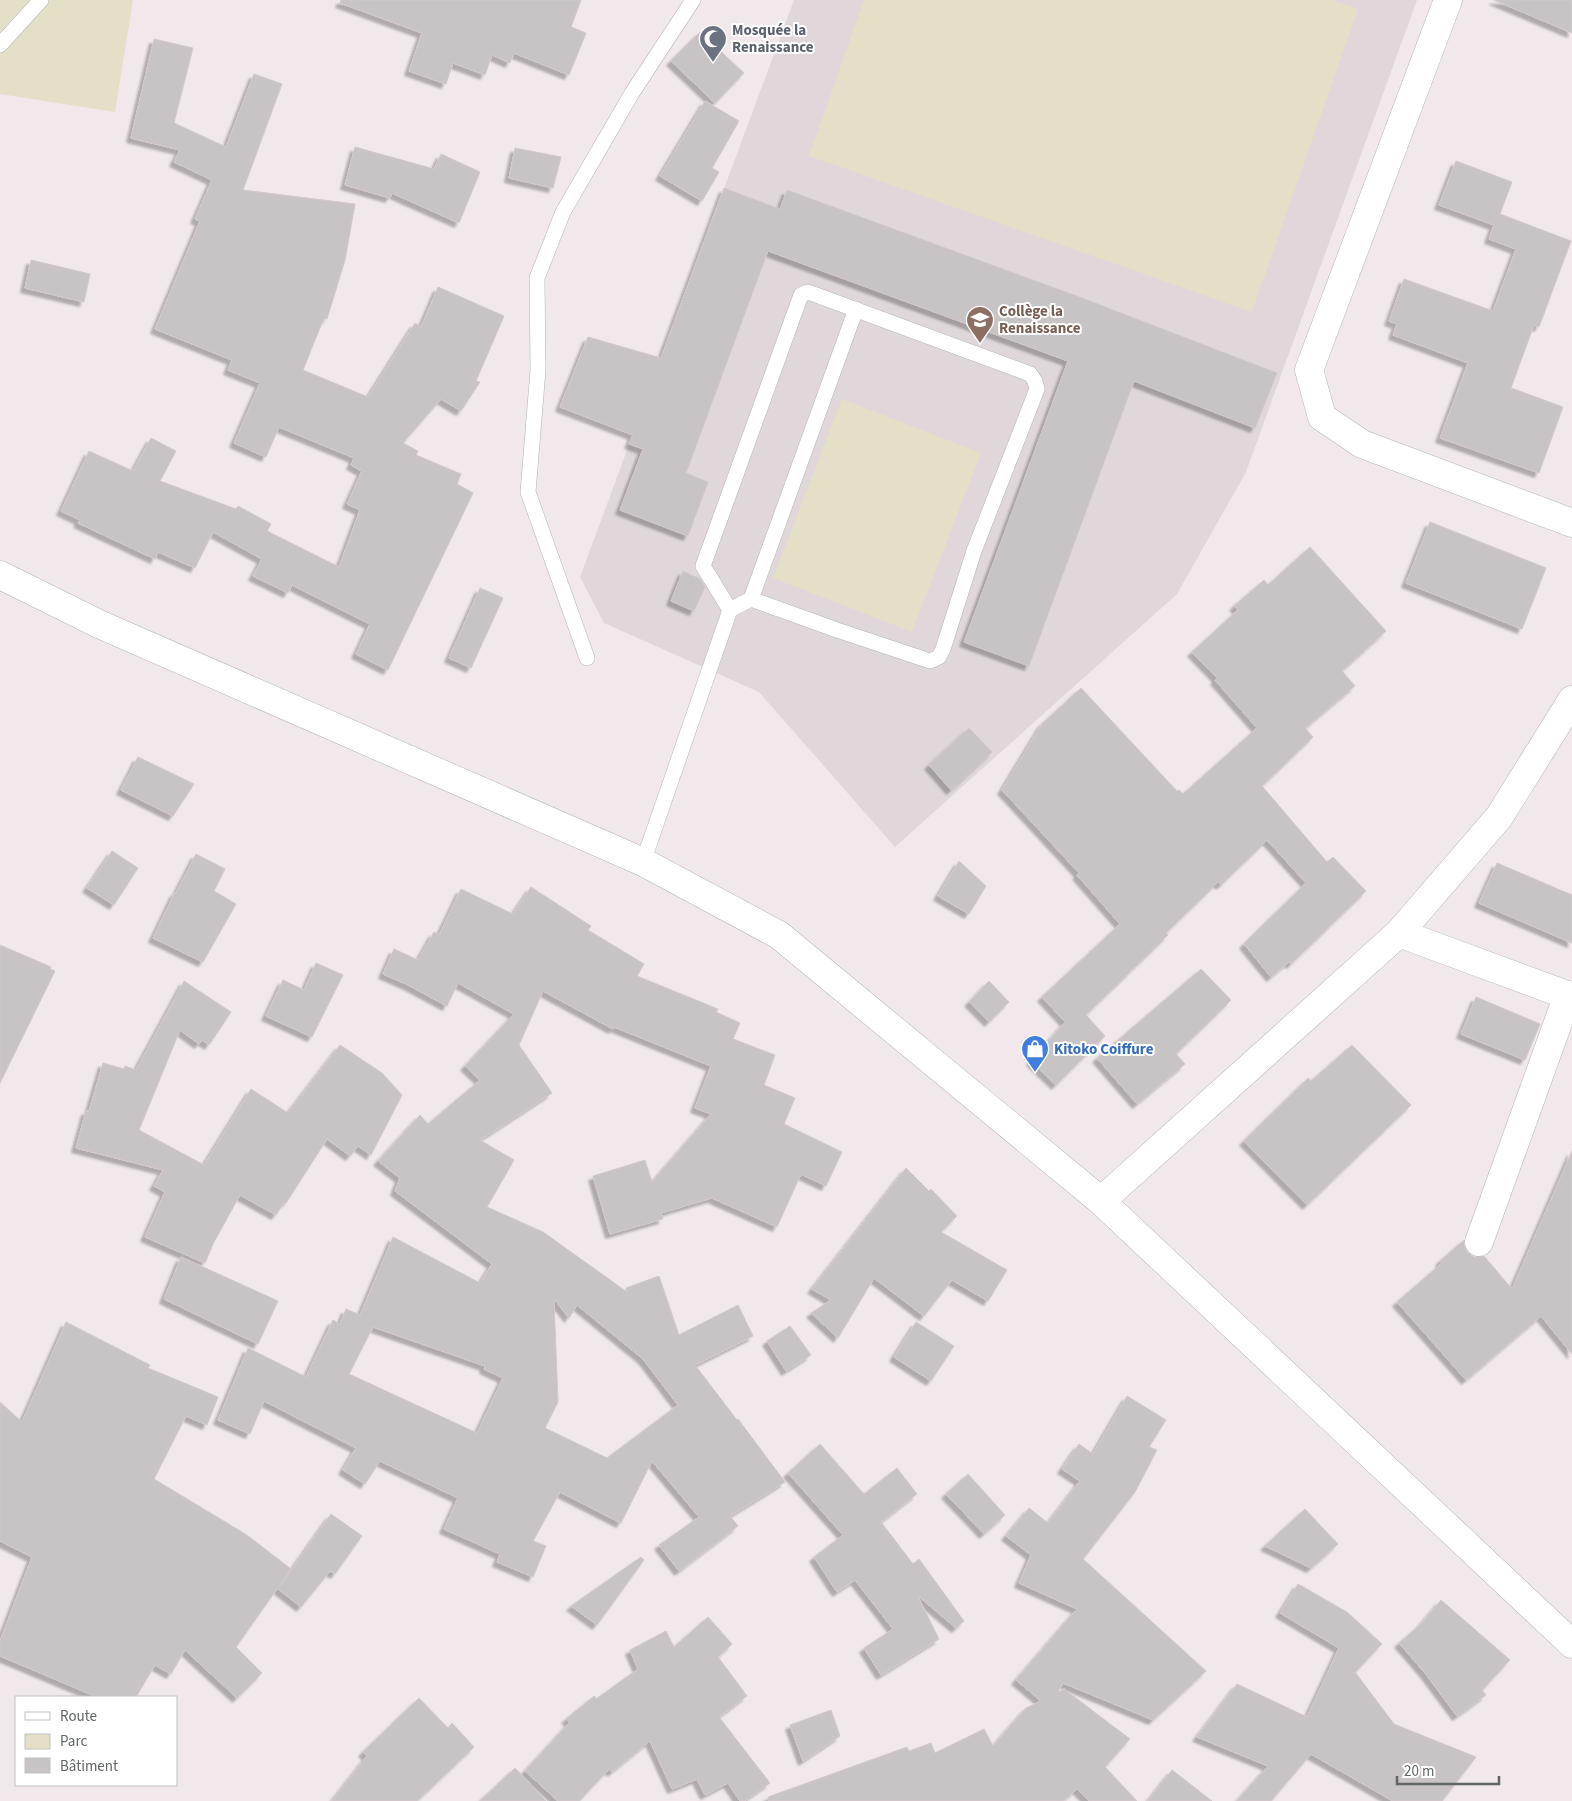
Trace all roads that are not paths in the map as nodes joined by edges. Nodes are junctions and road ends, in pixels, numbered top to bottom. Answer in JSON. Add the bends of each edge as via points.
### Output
{"nodes":[{"id":1,"x":41,"y":0,"type":"edge"},
{"id":2,"x":693,"y":0,"type":"edge"},
{"id":3,"x":1448,"y":0,"type":"edge"},
{"id":4,"x":0,"y":44,"type":"edge"},
{"id":5,"x":856,"y":309,"type":"junction"},
{"id":6,"x":1572,"y":523,"type":"edge"},
{"id":7,"x":0,"y":575,"type":"edge"},
{"id":8,"x":751,"y":599,"type":"junction"},
{"id":9,"x":730,"y":610,"type":"junction"},
{"id":10,"x":587,"y":658,"type":"dead end"},
{"id":11,"x":1572,"y":700,"type":"edge"},
{"id":12,"x":643,"y":862,"type":"junction"},
{"id":13,"x":1399,"y":933,"type":"junction"},
{"id":14,"x":1570,"y":996,"type":"edge"},
{"id":15,"x":1101,"y":1200,"type":"junction"},
{"id":16,"x":1479,"y":1242,"type":"dead end"},
{"id":17,"x":1572,"y":1644,"type":"edge"}],
"edges":[{"from":1,"to":4,"type":"lane"},
{"from":2,"to":10,"type":"lane","via":[[632,93],[563,212],[537,278],[538,370],[528,492]]},
{"from":3,"to":6,"type":"street","via":[[1308,370],[1322,417],[1362,444]]},
{"from":5,"to":8,"type":"lane"},
{"from":5,"to":8,"type":"lane","via":[[1030,374],[1035,380],[1037,389],[974,551],[943,649],[939,657],[930,661]]},
{"from":5,"to":9,"type":"lane","via":[[808,292],[801,295],[703,566]]},
{"from":7,"to":12,"type":"street","via":[[99,624]]},
{"from":8,"to":9,"type":"lane"},
{"from":9,"to":12,"type":"lane"},
{"from":11,"to":13,"type":"street","via":[[1499,818]]},
{"from":12,"to":15,"type":"street","via":[[780,935]]},
{"from":13,"to":14,"type":"street"},
{"from":13,"to":15,"type":"street"},
{"from":14,"to":16,"type":"street"},
{"from":15,"to":17,"type":"street"}]}
